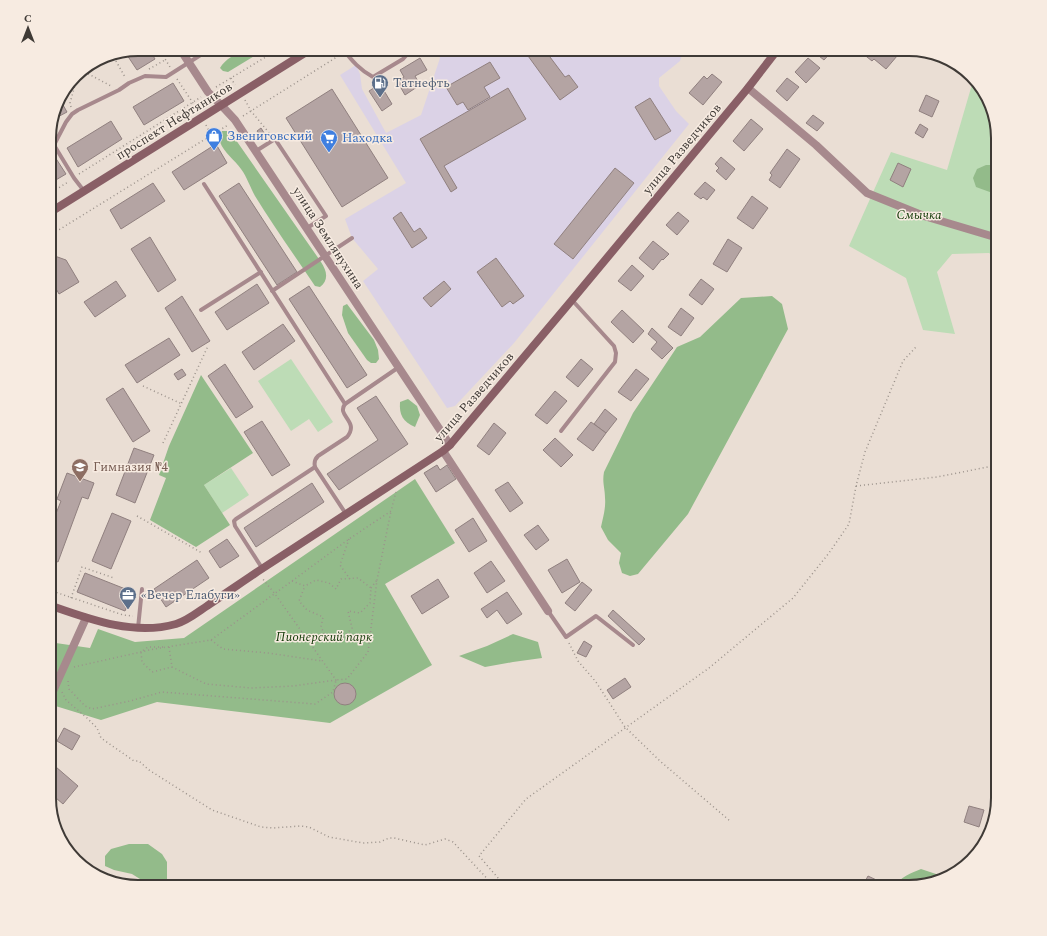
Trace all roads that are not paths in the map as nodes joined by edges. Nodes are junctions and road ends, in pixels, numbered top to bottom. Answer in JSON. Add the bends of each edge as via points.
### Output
{"nodes":[{"id":1,"x":184,"y":56,"type":"edge"},
{"id":2,"x":198,"y":56,"type":"edge"},
{"id":3,"x":300,"y":56,"type":"edge"},
{"id":4,"x":349,"y":56,"type":"edge"},
{"id":5,"x":405,"y":56,"type":"edge"},
{"id":6,"x":773,"y":56,"type":"edge"},
{"id":7,"x":188,"y":62,"type":"junction"},
{"id":8,"x":748,"y":88,"type":"junction"},
{"id":9,"x":222,"y":106,"type":"junction"},
{"id":10,"x":56,"y":141,"type":"edge"},
{"id":11,"x":56,"y":148,"type":"edge"},
{"id":12,"x":256,"y":151,"type":"junction"},
{"id":13,"x":204,"y":184,"type":"dead end"},
{"id":14,"x":84,"y":191,"type":"junction"},
{"id":15,"x":56,"y":209,"type":"edge"},
{"id":16,"x":307,"y":228,"type":"junction"},
{"id":17,"x":991,"y":236,"type":"edge"},
{"id":18,"x":352,"y":238,"type":"dead end"},
{"id":19,"x":324,"y":256,"type":"junction"},
{"id":20,"x":261,"y":272,"type":"junction"},
{"id":21,"x":272,"y":291,"type":"junction"},
{"id":22,"x":572,"y":300,"type":"junction"},
{"id":23,"x":200,"y":310,"type":"dead end"},
{"id":24,"x":399,"y":368,"type":"junction"},
{"id":25,"x":345,"y":404,"type":"junction"},
{"id":26,"x":561,"y":431,"type":"dead end"},
{"id":27,"x":450,"y":445,"type":"junction"},
{"id":28,"x":443,"y":451,"type":"junction"},
{"id":29,"x":315,"y":467,"type":"junction"},
{"id":30,"x":346,"y":514,"type":"junction"},
{"id":31,"x":260,"y":570,"type":"junction"},
{"id":32,"x":142,"y":589,"type":"dead end"},
{"id":33,"x":56,"y":607,"type":"edge"},
{"id":34,"x":548,"y":611,"type":"joint"},
{"id":35,"x":86,"y":618,"type":"junction"},
{"id":36,"x":138,"y":628,"type":"junction"},
{"id":37,"x":633,"y":645,"type":"dead end"},
{"id":38,"x":56,"y":685,"type":"edge"}],
"edges":[{"from":1,"to":7,"type":"street","name":"улица Землянухина"},
{"from":2,"to":7,"type":"lane"},
{"from":3,"to":9,"type":"street","name":"проспект Нефтяников"},
{"from":4,"to":5,"type":"lane","via":[[364,73],[373,77]]},
{"from":6,"to":8,"type":"street","name":"улица Разведчиков"},
{"from":7,"to":9,"type":"street","name":"улица Землянухина","via":[[208,92]]},
{"from":7,"to":10,"type":"lane","via":[[166,77],[145,76],[78,110],[66,122]]},
{"from":8,"to":17,"type":"street","via":[[816,145],[867,193],[924,216]]},
{"from":8,"to":22,"type":"street","name":"улица Разведчиков"},
{"from":9,"to":12,"type":"street","name":"улица Землянухина","via":[[236,120]]},
{"from":9,"to":14,"type":"street","name":"проспект Нефтяников"},
{"from":11,"to":14,"type":"lane"},
{"from":12,"to":16,"type":"street","name":"улица Землянухина"},
{"from":12,"to":16,"type":"lane","via":[[275,139],[326,216]]},
{"from":13,"to":20,"type":"lane"},
{"from":14,"to":15,"type":"street","name":"проспект Нефтяников"},
{"from":16,"to":19,"type":"street","name":"улица Землянухина"},
{"from":18,"to":19,"type":"lane"},
{"from":19,"to":21,"type":"lane"},
{"from":19,"to":24,"type":"street","name":"улица Землянухина"},
{"from":20,"to":21,"type":"lane"},
{"from":20,"to":23,"type":"lane"},
{"from":21,"to":25,"type":"lane"},
{"from":22,"to":26,"type":"lane","via":[[614,346],[616,353],[615,362]]},
{"from":22,"to":27,"type":"street","name":"улица Разведчиков"},
{"from":24,"to":25,"type":"lane"},
{"from":24,"to":27,"type":"street","name":"улица Землянухина"},
{"from":25,"to":29,"type":"lane","via":[[343,412],[351,424],[349,434],[318,456],[314,461]]},
{"from":27,"to":28,"type":"street","name":"улица Разведчиков"},
{"from":28,"to":30,"type":"street","name":"улица Разведчиков"},
{"from":28,"to":34,"type":"street"},
{"from":29,"to":30,"type":"lane"},
{"from":29,"to":31,"type":"lane","via":[[234,522]]},
{"from":30,"to":31,"type":"street","name":"улица Разведчиков"},
{"from":31,"to":36,"type":"street","name":"улица Разведчиков","via":[[177,624]]},
{"from":32,"to":36,"type":"lane"},
{"from":33,"to":35,"type":"street","name":"улица Разведчиков"},
{"from":34,"to":37,"type":"lane","via":[[566,638],[596,616]]},
{"from":35,"to":36,"type":"street","name":"улица Разведчиков"},
{"from":35,"to":38,"type":"street"}]}
